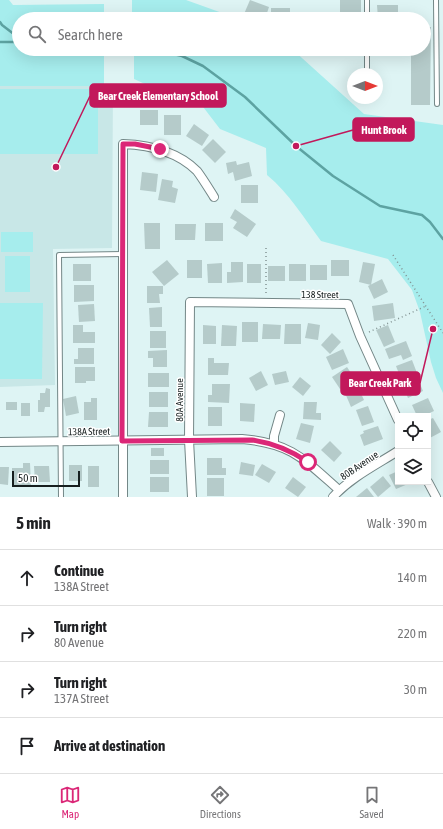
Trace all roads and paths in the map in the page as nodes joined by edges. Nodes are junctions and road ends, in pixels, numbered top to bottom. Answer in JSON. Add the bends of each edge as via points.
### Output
{"nodes":[{"id":1,"x":367,"y":0,"type":"edge"},
{"id":2,"x":436,"y":0,"type":"edge"},
{"id":3,"x":367,"y":12,"type":"edge"},
{"id":4,"x":367,"y":56,"type":"edge"},
{"id":5,"x":367,"y":68,"type":"dead end"},
{"id":6,"x":437,"y":104,"type":"dead end"},
{"id":7,"x":214,"y":197,"type":"dead end"},
{"id":8,"x":266,"y":248,"type":"dead end"},
{"id":9,"x":122,"y":254,"type":"junction"},
{"id":10,"x":392,"y":255,"type":"dead end"},
{"id":11,"x":266,"y":294,"type":"dead end"},
{"id":12,"x":190,"y":302,"type":"joint"},
{"id":13,"x":426,"y":306,"type":"junction"},
{"id":14,"x":368,"y":332,"type":"dead end"},
{"id":15,"x":443,"y":333,"type":"edge"},
{"id":16,"x":395,"y":413,"type":"edge"},
{"id":17,"x":280,"y":415,"type":"dead end"},
{"id":18,"x":189,"y":440,"type":"junction"},
{"id":19,"x":122,"y":441,"type":"junction"},
{"id":20,"x":0,"y":442,"type":"edge"},
{"id":21,"x":60,"y":442,"type":"junction"},
{"id":22,"x":274,"y":444,"type":"junction"},
{"id":23,"x":395,"y":453,"type":"edge"},
{"id":24,"x":430,"y":485,"type":"edge"},
{"id":25,"x":339,"y":490,"type":"junction"},
{"id":26,"x":61,"y":497,"type":"edge"},
{"id":27,"x":123,"y":497,"type":"edge"},
{"id":28,"x":192,"y":497,"type":"edge"},
{"id":29,"x":333,"y":497,"type":"edge"},
{"id":30,"x":436,"y":497,"type":"edge"}],
"edges":[{"from":1,"to":3,"type":"lane"},
{"from":2,"to":6,"type":"lane"},
{"from":4,"to":5,"type":"lane"},
{"from":7,"to":9,"type":"street","via":[[196,171],[179,158],[160,149],[123,144]]},
{"from":8,"to":11,"type":"path"},
{"from":9,"to":19,"type":"street"},
{"from":9,"to":21,"type":"lane","via":[[59,255]]},
{"from":10,"to":13,"type":"path"},
{"from":12,"to":16,"type":"street","name":"138 Street","via":[[348,304]]},
{"from":12,"to":18,"type":"street","name":"80A Avenue"},
{"from":13,"to":14,"type":"path"},
{"from":13,"to":15,"type":"path"},
{"from":17,"to":22,"type":"street"},
{"from":18,"to":19,"type":"street","name":"138A Street"},
{"from":18,"to":22,"type":"street","name":"138A Street","via":[[242,439]]},
{"from":18,"to":28,"type":"street","name":"80A Avenue"},
{"from":19,"to":21,"type":"street","name":"138A Street"},
{"from":19,"to":27,"type":"street"},
{"from":20,"to":21,"type":"street","name":"138A Street"},
{"from":21,"to":26,"type":"lane"},
{"from":22,"to":25,"type":"street","name":"138A Street","via":[[308,462]]},
{"from":23,"to":25,"type":"street","name":"80B Avenue"},
{"from":24,"to":30,"type":"street"},
{"from":25,"to":29,"type":"street","name":"80B Avenue"}]}
